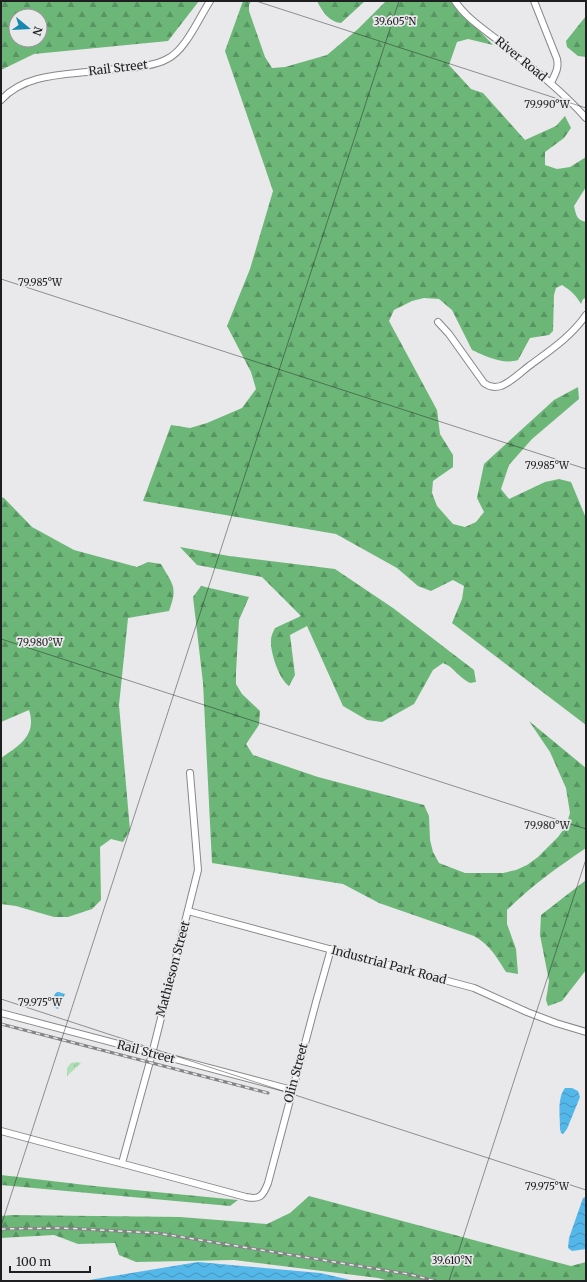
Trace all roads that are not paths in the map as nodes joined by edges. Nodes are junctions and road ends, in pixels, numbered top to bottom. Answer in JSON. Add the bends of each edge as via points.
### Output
{"nodes":[{"id":1,"x":210,"y":1,"type":"edge"},
{"id":2,"x":455,"y":1,"type":"edge"},
{"id":3,"x":534,"y":1,"type":"edge"},
{"id":4,"x":551,"y":83,"type":"junction"},
{"id":5,"x":1,"y":100,"type":"edge"},
{"id":6,"x":586,"y":118,"type":"edge"},
{"id":7,"x":586,"y":315,"type":"edge"},
{"id":8,"x":438,"y":322,"type":"dead end"},
{"id":9,"x":190,"y":773,"type":"dead end"},
{"id":10,"x":188,"y":911,"type":"junction"},
{"id":11,"x":331,"y":949,"type":"junction"},
{"id":12,"x":1,"y":1013,"type":"edge"},
{"id":13,"x":586,"y":1032,"type":"edge"},
{"id":14,"x":152,"y":1054,"type":"junction"},
{"id":15,"x":292,"y":1090,"type":"junction"},
{"id":16,"x":1,"y":1131,"type":"edge"},
{"id":17,"x":122,"y":1163,"type":"junction"}],
"edges":[{"from":1,"to":5,"type":"street","name":"Rail Street","via":[[181,48],[167,60],[37,79],[20,85]]},
{"from":2,"to":4,"type":"street","name":"River Road","via":[[477,24]]},
{"from":3,"to":4,"type":"street","via":[[558,66]]},
{"from":4,"to":6,"type":"street","name":"River Road"},
{"from":7,"to":8,"type":"street","via":[[553,349],[508,382],[496,387],[484,383]]},
{"from":9,"to":10,"type":"street","name":"Mathieson Street","via":[[198,870]]},
{"from":10,"to":11,"type":"street","name":"Industrial Park Road"},
{"from":10,"to":14,"type":"street","name":"Mathieson Street"},
{"from":11,"to":13,"type":"street","name":"Industrial Park Road","via":[[474,988],[527,1012]]},
{"from":11,"to":15,"type":"street","name":"Olin Street"},
{"from":12,"to":14,"type":"street","name":"Rail Street"},
{"from":14,"to":15,"type":"street","name":"Rail Street"},
{"from":14,"to":17,"type":"street","name":"Mathieson Street"},
{"from":15,"to":17,"type":"street","name":"Olin Street","via":[[268,1183],[261,1197],[257,1199]]},
{"from":16,"to":17,"type":"street"}]}
